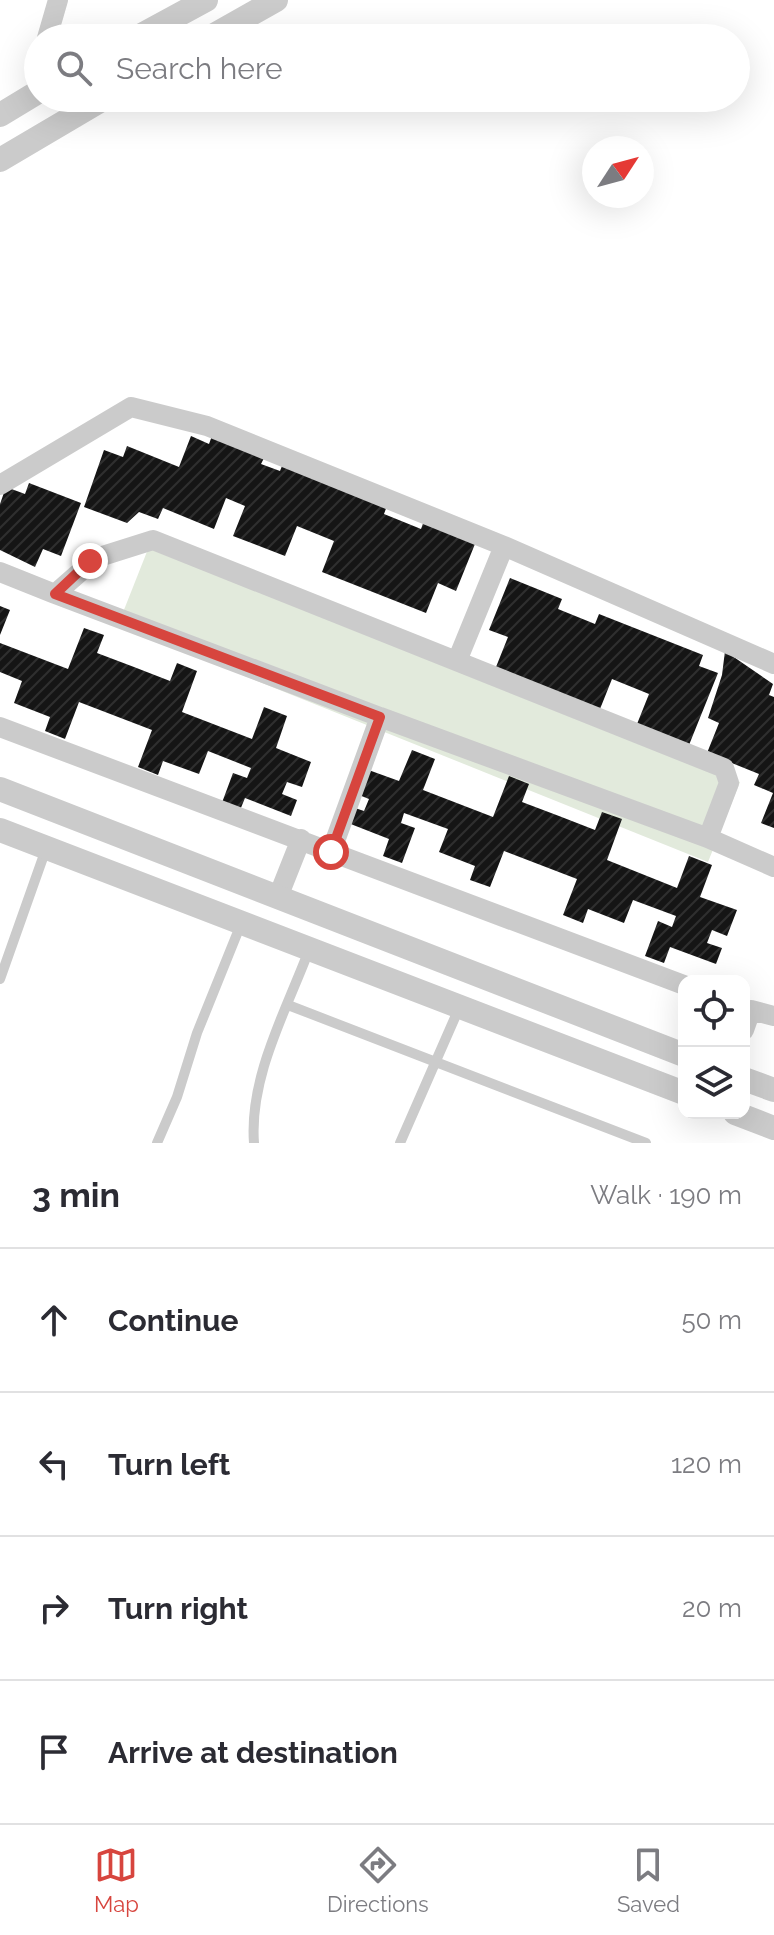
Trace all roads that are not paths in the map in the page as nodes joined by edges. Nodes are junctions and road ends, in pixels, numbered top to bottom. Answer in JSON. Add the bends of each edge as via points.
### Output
{"nodes":[{"id":1,"x":58,"y":0,"type":"edge"},
{"id":2,"x":206,"y":0,"type":"edge"},
{"id":3,"x":276,"y":0,"type":"edge"},
{"id":4,"x":51,"y":24,"type":"edge"},
{"id":5,"x":162,"y":24,"type":"edge"},
{"id":6,"x":234,"y":24,"type":"edge"},
{"id":7,"x":24,"y":100,"type":"edge"},
{"id":8,"x":81,"y":112,"type":"edge"},
{"id":9,"x":0,"y":115,"type":"edge"},
{"id":10,"x":0,"y":160,"type":"edge"},
{"id":11,"x":0,"y":485,"type":"edge"},
{"id":12,"x":504,"y":546,"type":"junction"},
{"id":13,"x":0,"y":572,"type":"edge"},
{"id":14,"x":55,"y":594,"type":"junction"},
{"id":15,"x":457,"y":661,"type":"junction"},
{"id":16,"x":774,"y":664,"type":"edge"},
{"id":17,"x":380,"y":717,"type":"junction"},
{"id":18,"x":0,"y":727,"type":"edge"},
{"id":19,"x":0,"y":789,"type":"edge"},
{"id":20,"x":0,"y":830,"type":"edge"},
{"id":21,"x":708,"y":838,"type":"junction"},
{"id":22,"x":301,"y":839,"type":"junction"},
{"id":23,"x":46,"y":847,"type":"junction"},
{"id":24,"x":331,"y":852,"type":"junction"},
{"id":25,"x":774,"y":867,"type":"edge"},
{"id":26,"x":278,"y":897,"type":"junction"},
{"id":27,"x":242,"y":922,"type":"junction"},
{"id":28,"x":310,"y":949,"type":"junction"},
{"id":29,"x":0,"y":979,"type":"edge"},
{"id":30,"x":678,"y":983,"type":"edge"},
{"id":31,"x":288,"y":1005,"type":"junction"},
{"id":32,"x":460,"y":1006,"type":"junction"},
{"id":33,"x":750,"y":1016,"type":"edge"},
{"id":34,"x":774,"y":1016,"type":"edge"},
{"id":35,"x":678,"y":1053,"type":"edge"},
{"id":36,"x":435,"y":1062,"type":"junction"},
{"id":37,"x":750,"y":1081,"type":"edge"},
{"id":38,"x":774,"y":1090,"type":"edge"},
{"id":39,"x":678,"y":1091,"type":"edge"},
{"id":40,"x":750,"y":1119,"type":"edge"},
{"id":41,"x":774,"y":1128,"type":"edge"},
{"id":42,"x":157,"y":1143,"type":"edge"},
{"id":43,"x":254,"y":1143,"type":"edge"},
{"id":44,"x":400,"y":1143,"type":"edge"},
{"id":45,"x":646,"y":1143,"type":"edge"}],
"edges":[{"from":1,"to":4,"type":"street"},
{"from":2,"to":5,"type":"street"},
{"from":3,"to":6,"type":"street"},
{"from":7,"to":9,"type":"street"},
{"from":8,"to":10,"type":"street"},
{"from":11,"to":12,"type":"street","via":[[131,407],[207,426]]},
{"from":12,"to":15,"type":"street"},
{"from":12,"to":16,"type":"street"},
{"from":13,"to":14,"type":"street"},
{"from":14,"to":15,"type":"street","via":[[96,558],[153,540]]},
{"from":14,"to":17,"type":"street"},
{"from":15,"to":21,"type":"street","via":[[724,768],[729,783]]},
{"from":17,"to":21,"type":"street"},
{"from":17,"to":24,"type":"street"},
{"from":18,"to":22,"type":"street"},
{"from":19,"to":26,"type":"street"},
{"from":20,"to":23,"type":"street"},
{"from":21,"to":25,"type":"street"},
{"from":22,"to":24,"type":"street"},
{"from":22,"to":26,"type":"street"},
{"from":23,"to":27,"type":"street"},
{"from":23,"to":29,"type":"lane"},
{"from":24,"to":30,"type":"street"},
{"from":26,"to":35,"type":"street"},
{"from":27,"to":28,"type":"street"},
{"from":27,"to":42,"type":"lane"},
{"from":28,"to":31,"type":"lane"},
{"from":28,"to":32,"type":"street"},
{"from":31,"to":36,"type":"lane"},
{"from":31,"to":43,"type":"lane","via":[[262,1078]]},
{"from":32,"to":36,"type":"lane"},
{"from":32,"to":39,"type":"street"},
{"from":33,"to":34,"type":"street"},
{"from":36,"to":44,"type":"lane"},
{"from":36,"to":45,"type":"lane"},
{"from":37,"to":38,"type":"street"},
{"from":40,"to":41,"type":"street"}]}
